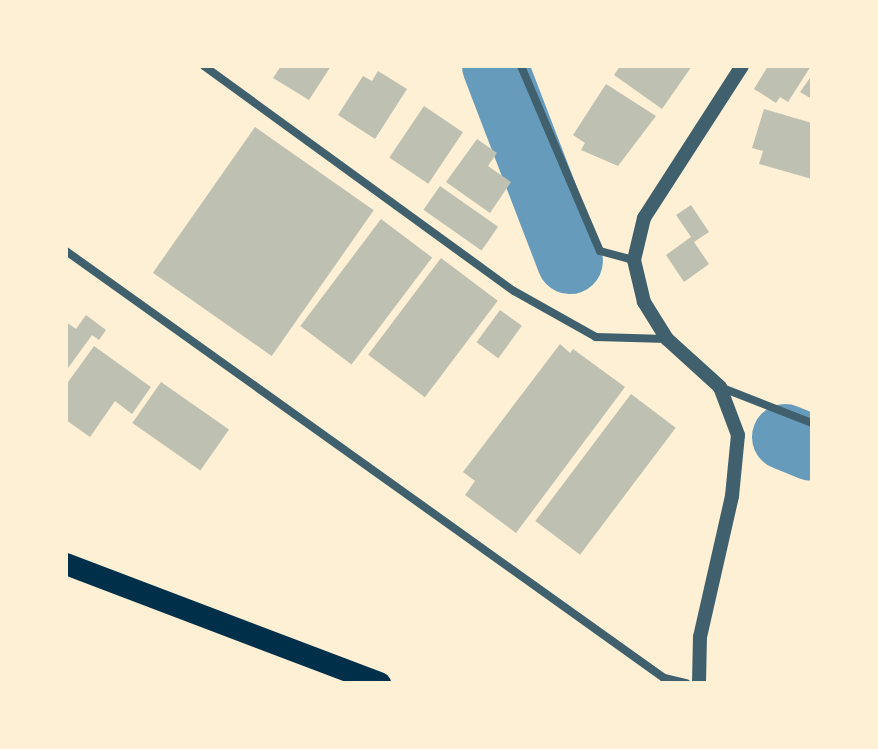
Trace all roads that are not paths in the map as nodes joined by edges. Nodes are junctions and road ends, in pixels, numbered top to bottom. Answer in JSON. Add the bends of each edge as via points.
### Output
{"nodes":[{"id":1,"x":204,"y":66,"type":"edge"},
{"id":2,"x":521,"y":66,"type":"edge"},
{"id":3,"x":742,"y":66,"type":"edge"},
{"id":4,"x":66,"y":251,"type":"edge"},
{"id":5,"x":634,"y":260,"type":"junction"},
{"id":6,"x":667,"y":339,"type":"junction"},
{"id":7,"x":720,"y":387,"type":"junction"},
{"id":8,"x":812,"y":423,"type":"edge"},
{"id":9,"x":66,"y":564,"type":"edge"},
{"id":10,"x":380,"y":683,"type":"edge"},
{"id":11,"x":686,"y":683,"type":"edge"},
{"id":12,"x":699,"y":683,"type":"edge"}],
"edges":[{"from":1,"to":6,"type":"street","via":[[514,291],[596,337]]},
{"from":2,"to":5,"type":"street","via":[[600,251]]},
{"from":3,"to":5,"type":"street","via":[[644,218]]},
{"from":4,"to":11,"type":"street","via":[[664,678]]},
{"from":5,"to":6,"type":"street","via":[[644,302]]},
{"from":6,"to":7,"type":"street"},
{"from":7,"to":8,"type":"street"},
{"from":7,"to":12,"type":"street","via":[[738,435],[732,496],[700,637]]},
{"from":9,"to":10,"type":"highway"}]}
